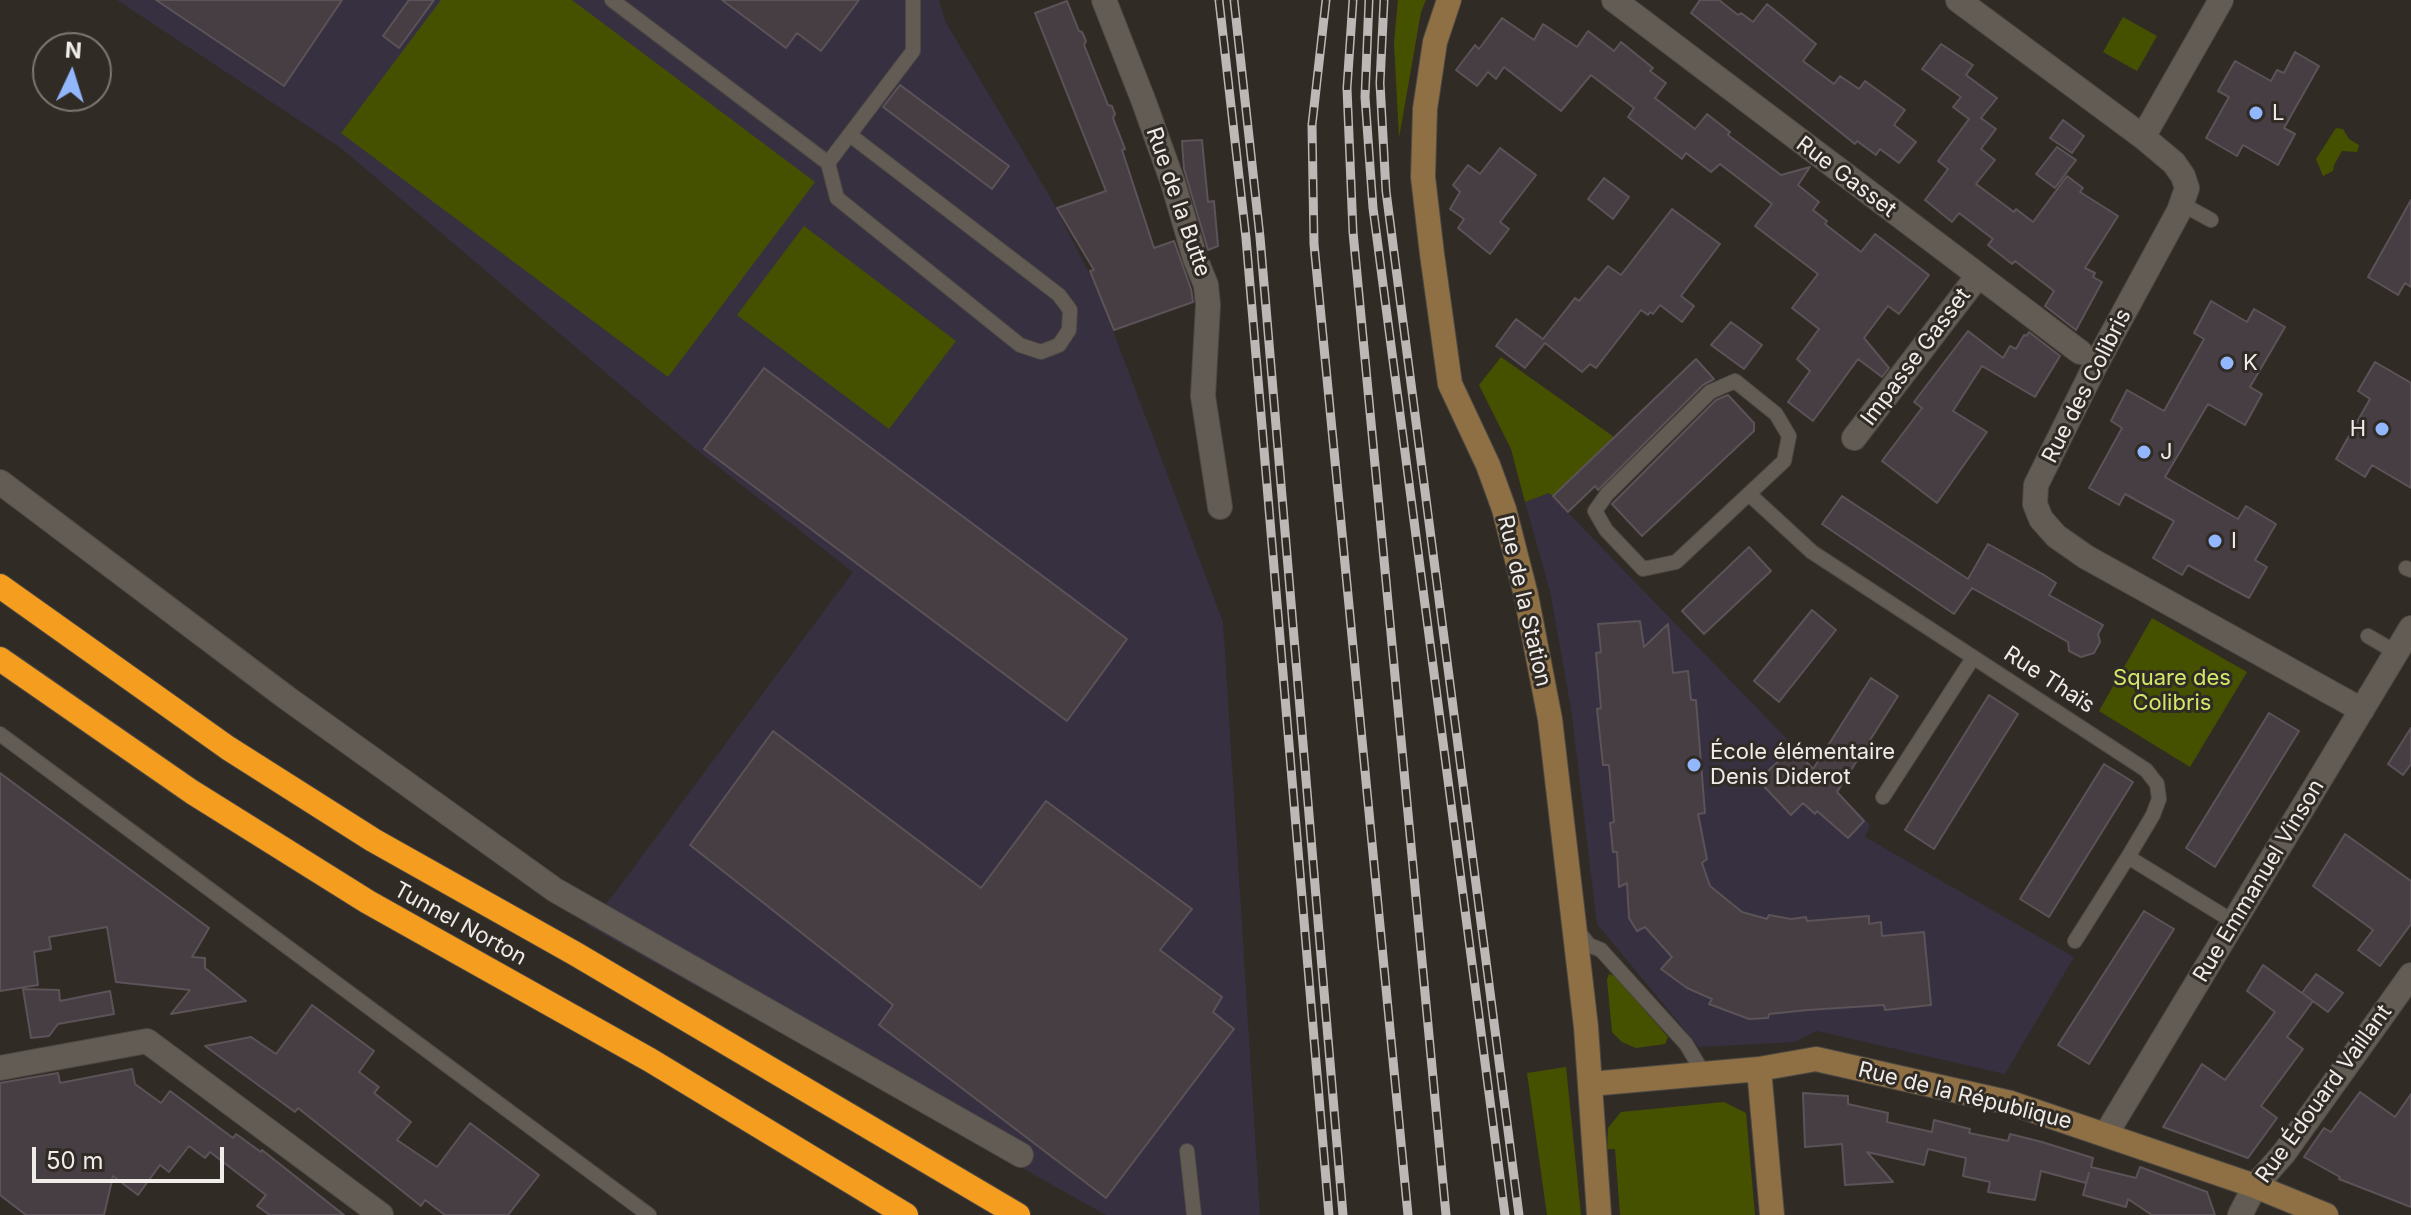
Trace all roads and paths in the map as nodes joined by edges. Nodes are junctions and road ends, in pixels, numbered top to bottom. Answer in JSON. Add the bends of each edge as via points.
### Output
{"nodes":[{"id":1,"x":612,"y":0,"type":"edge"},
{"id":2,"x":913,"y":0,"type":"edge"},
{"id":3,"x":1104,"y":0,"type":"edge"},
{"id":4,"x":1449,"y":0,"type":"edge"},
{"id":5,"x":1614,"y":0,"type":"edge"},
{"id":6,"x":1958,"y":0,"type":"edge"},
{"id":7,"x":2221,"y":0,"type":"edge"},
{"id":8,"x":850,"y":135,"type":"junction"},
{"id":9,"x":2143,"y":137,"type":"junction"},
{"id":10,"x":828,"y":163,"type":"junction"},
{"id":11,"x":2182,"y":204,"type":"junction"},
{"id":12,"x":2211,"y":220,"type":"dead end"},
{"id":13,"x":1977,"y":277,"type":"junction"},
{"id":14,"x":2080,"y":352,"type":"dead end"},
{"id":15,"x":1854,"y":438,"type":"dead end"},
{"id":16,"x":0,"y":482,"type":"edge"},
{"id":17,"x":1749,"y":494,"type":"junction"},
{"id":18,"x":1220,"y":507,"type":"dead end"},
{"id":19,"x":0,"y":586,"type":"edge"},
{"id":20,"x":2411,"y":628,"type":"edge"},
{"id":21,"x":2368,"y":636,"type":"dead end"},
{"id":22,"x":2397,"y":653,"type":"junction"},
{"id":23,"x":1973,"y":658,"type":"junction"},
{"id":24,"x":0,"y":659,"type":"edge"},
{"id":25,"x":2362,"y":710,"type":"junction"},
{"id":26,"x":0,"y":734,"type":"edge"},
{"id":27,"x":1883,"y":797,"type":"dead end"},
{"id":28,"x":2128,"y":857,"type":"junction"},
{"id":29,"x":2234,"y":922,"type":"junction"},
{"id":30,"x":1572,"y":924,"type":"junction"},
{"id":31,"x":2075,"y":941,"type":"dead end"},
{"id":32,"x":2411,"y":975,"type":"edge"},
{"id":33,"x":0,"y":1068,"type":"edge"},
{"id":34,"x":1759,"y":1069,"type":"junction"},
{"id":35,"x":1704,"y":1074,"type":"junction"},
{"id":36,"x":1590,"y":1084,"type":"junction"},
{"id":37,"x":2106,"y":1134,"type":"junction"},
{"id":38,"x":1187,"y":1151,"type":"dead end"},
{"id":39,"x":1021,"y":1155,"type":"dead end"},
{"id":40,"x":2255,"y":1186,"type":"junction"},
{"id":41,"x":381,"y":1215,"type":"edge"},
{"id":42,"x":649,"y":1215,"type":"edge"},
{"id":43,"x":906,"y":1215,"type":"edge"},
{"id":44,"x":1018,"y":1215,"type":"edge"},
{"id":45,"x":1194,"y":1215,"type":"edge"},
{"id":46,"x":1599,"y":1215,"type":"edge"},
{"id":47,"x":1772,"y":1215,"type":"edge"},
{"id":48,"x":2240,"y":1215,"type":"edge"},
{"id":49,"x":2326,"y":1215,"type":"edge"}],
"edges":[{"from":1,"to":10,"type":"lane"},
{"from":2,"to":8,"type":"lane","via":[[913,51]]},
{"from":3,"to":18,"type":"street","name":"Rue de la Butte","via":[[1206,285],[1203,396]]},
{"from":4,"to":30,"type":"street","name":"Rue de la Station","via":[[1435,42],[1427,95],[1423,177],[1442,337],[1450,384],[1488,465],[1521,574],[1550,719]]},
{"from":5,"to":13,"type":"street","name":"Rue Gasset"},
{"from":6,"to":9,"type":"street"},
{"from":7,"to":9,"type":"street"},
{"from":8,"to":10,"type":"lane"},
{"from":8,"to":10,"type":"lane","via":[[1059,295],[1070,310],[1069,330],[1059,345],[1041,352],[1020,345],[837,198]]},
{"from":9,"to":11,"type":"street","via":[[2183,176],[2187,188]]},
{"from":11,"to":12,"type":"lane"},
{"from":11,"to":25,"type":"street","name":"Rue des Colibris","via":[[2036,485],[2035,504],[2056,536],[2086,557]]},
{"from":13,"to":14,"type":"street","name":"Rue Gasset"},
{"from":13,"to":15,"type":"street","name":"Impasse Gasset"},
{"from":16,"to":39,"type":"street","via":[[287,698],[555,890]]},
{"from":17,"to":17,"type":"lane","via":[[1784,461],[1789,436],[1776,414],[1735,381],[1710,392],[1595,511],[1643,569],[1676,562]]},
{"from":17,"to":23,"type":"lane","name":"Rue Thaïs","via":[[1812,552]]},
{"from":19,"to":44,"type":"highway","name":"Tunnel Norton","via":[[228,748],[373,840]]},
{"from":20,"to":22,"type":"street","name":"Rue Emmanuel Vinson"},
{"from":21,"to":22,"type":"lane"},
{"from":22,"to":25,"type":"street","name":"Rue Emmanuel Vinson"},
{"from":23,"to":27,"type":"lane"},
{"from":23,"to":28,"type":"lane","name":"Rue Thaïs","via":[[2146,770],[2157,784],[2156,807]]},
{"from":24,"to":43,"type":"highway","name":"Tunnel Norton","via":[[192,792],[368,902],[650,1060]]},
{"from":25,"to":29,"type":"street","name":"Rue Emmanuel Vinson"},
{"from":26,"to":42,"type":"lane"},
{"from":28,"to":29,"type":"lane"},
{"from":28,"to":31,"type":"lane"},
{"from":29,"to":37,"type":"street","name":"Rue Emmanuel Vinson"},
{"from":30,"to":35,"type":"lane","via":[[1686,1044]]},
{"from":30,"to":36,"type":"street","name":"Rue de la Station"},
{"from":32,"to":40,"type":"street","name":"Rue Édouard Vaillant"},
{"from":33,"to":41,"type":"street","via":[[147,1041]]},
{"from":34,"to":35,"type":"street","name":"Rue de la République"},
{"from":34,"to":37,"type":"street","name":"Rue de la République","via":[[1816,1059],[2011,1103]]},
{"from":34,"to":47,"type":"street"},
{"from":35,"to":36,"type":"street","name":"Rue de la République"},
{"from":36,"to":46,"type":"street","name":"Rue de la Station"},
{"from":37,"to":40,"type":"street","name":"Rue de la République"},
{"from":38,"to":45,"type":"lane"},
{"from":40,"to":48,"type":"street","name":"Rue Édouard Vaillant"},
{"from":40,"to":49,"type":"street","name":"Rue de la République"}]}
